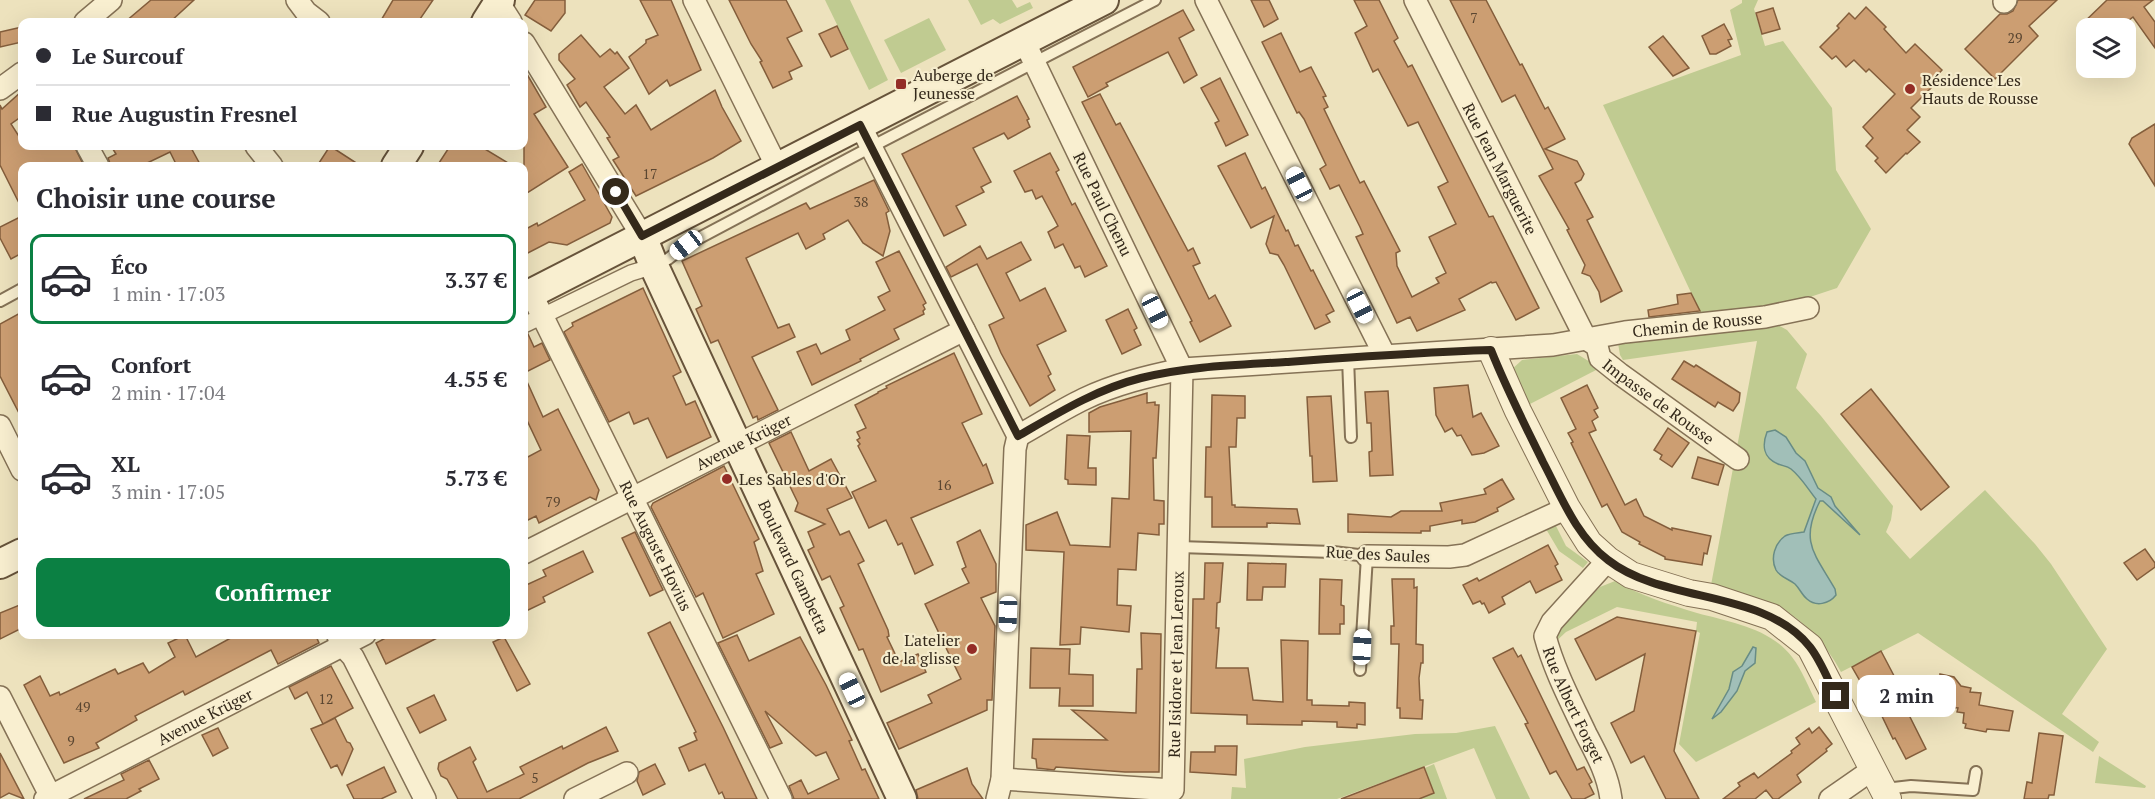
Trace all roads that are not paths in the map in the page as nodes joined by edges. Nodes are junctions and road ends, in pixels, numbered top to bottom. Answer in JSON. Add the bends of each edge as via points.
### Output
{"nodes":[{"id":1,"x":111,"y":0,"type":"edge"},
{"id":2,"x":297,"y":0,"type":"edge"},
{"id":3,"x":694,"y":0,"type":"edge"},
{"id":4,"x":1104,"y":0,"type":"edge"},
{"id":5,"x":1155,"y":0,"type":"edge"},
{"id":6,"x":1206,"y":0,"type":"edge"},
{"id":7,"x":1414,"y":0,"type":"edge"},
{"id":8,"x":90,"y":18,"type":"edge"},
{"id":9,"x":314,"y":18,"type":"edge"},
{"id":10,"x":528,"y":50,"type":"edge"},
{"id":11,"x":1030,"y":51,"type":"junction"},
{"id":12,"x":18,"y":76,"type":"edge"},
{"id":13,"x":0,"y":89,"type":"edge"},
{"id":14,"x":865,"y":136,"type":"junction"},
{"id":15,"x":259,"y":150,"type":"edge"},
{"id":16,"x":269,"y":162,"type":"edge"},
{"id":17,"x":777,"y":167,"type":"junction"},
{"id":18,"x":642,"y":236,"type":"junction"},
{"id":19,"x":654,"y":266,"type":"junction"},
{"id":20,"x":18,"y":291,"type":"edge"},
{"id":21,"x":0,"y":301,"type":"edge"},
{"id":22,"x":533,"y":302,"type":"edge"},
{"id":23,"x":1808,"y":308,"type":"dead end"},
{"id":24,"x":964,"y":330,"type":"junction"},
{"id":25,"x":1586,"y":339,"type":"junction"},
{"id":26,"x":1491,"y":350,"type":"junction"},
{"id":27,"x":1384,"y":354,"type":"junction"},
{"id":28,"x":1348,"y":358,"type":"junction"},
{"id":29,"x":1182,"y":369,"type":"junction"},
{"id":30,"x":0,"y":426,"type":"edge"},
{"id":31,"x":1018,"y":436,"type":"junction"},
{"id":32,"x":1351,"y":437,"type":"dead end"},
{"id":33,"x":737,"y":444,"type":"junction"},
{"id":34,"x":1738,"y":459,"type":"dead end"},
{"id":35,"x":18,"y":462,"type":"edge"},
{"id":36,"x":633,"y":497,"type":"junction"},
{"id":37,"x":1567,"y":508,"type":"junction"},
{"id":38,"x":1179,"y":547,"type":"junction"},
{"id":39,"x":528,"y":551,"type":"edge"},
{"id":40,"x":18,"y":555,"type":"edge"},
{"id":41,"x":1367,"y":556,"type":"junction"},
{"id":42,"x":1608,"y":560,"type":"junction"},
{"id":43,"x":0,"y":564,"type":"edge"},
{"id":44,"x":341,"y":640,"type":"edge"},
{"id":45,"x":1360,"y":670,"type":"dead end"},
{"id":46,"x":0,"y":696,"type":"edge"},
{"id":47,"x":1976,"y":772,"type":"dead end"},
{"id":48,"x":627,"y":773,"type":"dead end"},
{"id":49,"x":1881,"y":786,"type":"edge"},
{"id":50,"x":1000,"y":789,"type":"edge"},
{"id":51,"x":1107,"y":793,"type":"edge"},
{"id":52,"x":50,"y":798,"type":"edge"},
{"id":53,"x":425,"y":799,"type":"edge"},
{"id":54,"x":575,"y":799,"type":"edge"},
{"id":55,"x":781,"y":799,"type":"edge"},
{"id":56,"x":902,"y":799,"type":"edge"},
{"id":57,"x":1611,"y":799,"type":"edge"},
{"id":58,"x":1830,"y":799,"type":"edge"}],
"edges":[{"from":1,"to":8,"type":"street"},
{"from":2,"to":9,"type":"street"},
{"from":3,"to":17,"type":"street"},
{"from":4,"to":11,"type":"main road"},
{"from":5,"to":11,"type":"lane"},
{"from":6,"to":27,"type":"street"},
{"from":7,"to":25,"type":"street","name":"Rue Jean Marguerite"},
{"from":10,"to":18,"type":"street"},
{"from":11,"to":14,"type":"main road"},
{"from":11,"to":29,"type":"street","name":"Rue Paul Chenu"},
{"from":12,"to":13,"type":"street"},
{"from":14,"to":17,"type":"main road"},
{"from":14,"to":19,"type":"lane"},
{"from":14,"to":24,"type":"street"},
{"from":15,"to":16,"type":"street"},
{"from":17,"to":18,"type":"main road"},
{"from":18,"to":19,"type":"main road","name":"Boulevard Gambetta"},
{"from":18,"to":22,"type":"main road"},
{"from":19,"to":22,"type":"street"},
{"from":19,"to":33,"type":"main road","name":"Boulevard Gambetta"},
{"from":20,"to":21,"type":"lane"},
{"from":22,"to":36,"type":"street","name":"Rue Auguste Hovius"},
{"from":23,"to":25,"type":"street","name":"Chemin de Rousse","via":[[1766,317]]},
{"from":24,"to":31,"type":"street"},
{"from":24,"to":33,"type":"street","name":"Avenue Krüger"},
{"from":25,"to":26,"type":"street","name":"Chemin de Rousse"},
{"from":25,"to":34,"type":"street","name":"Impasse de Rousse","via":[[1597,346],[1600,358],[1620,374]]},
{"from":26,"to":27,"type":"street","name":"Chemin de Rousse"},
{"from":26,"to":37,"type":"street"},
{"from":27,"to":28,"type":"street","name":"Chemin de Rousse"},
{"from":28,"to":29,"type":"street","name":"Chemin de Rousse"},
{"from":28,"to":32,"type":"lane"},
{"from":29,"to":31,"type":"street","name":"Chemin de Rousse","via":[[1110,388]]},
{"from":29,"to":38,"type":"street","name":"Rue Isidore et Jean Leroux"},
{"from":30,"to":35,"type":"street"},
{"from":31,"to":50,"type":"street"},
{"from":33,"to":36,"type":"street","name":"Avenue Krüger"},
{"from":33,"to":56,"type":"main road","name":"Boulevard Gambetta"},
{"from":36,"to":39,"type":"street","name":"Avenue Krüger"},
{"from":36,"to":55,"type":"street","name":"Rue Auguste Hovius"},
{"from":37,"to":41,"type":"street","name":"Rue des Saules","via":[[1465,555]]},
{"from":37,"to":42,"type":"street","via":[[1589,543]]},
{"from":38,"to":41,"type":"lane","name":"Rue des Saules"},
{"from":38,"to":51,"type":"street","name":"Rue Isidore et Jean Leroux","via":[[1173,790]]},
{"from":40,"to":43,"type":"main road"},
{"from":41,"to":45,"type":"lane"},
{"from":42,"to":49,"type":"street","via":[[1631,575],[1772,617],[1790,629],[1810,647]]},
{"from":42,"to":57,"type":"street","name":"Rue Albert Forget","via":[[1552,622],[1545,636],[1603,770]]},
{"from":44,"to":52,"type":"street","name":"Avenue Krüger"},
{"from":44,"to":53,"type":"street"},
{"from":46,"to":52,"type":"street"},
{"from":47,"to":49,"type":"lane","via":[[1973,790]]},
{"from":48,"to":54,"type":"street"},
{"from":49,"to":58,"type":"street","via":[[1866,774]]},
{"from":50,"to":51,"type":"street","name":"Rue Isidore et Jean Leroux"}]}
